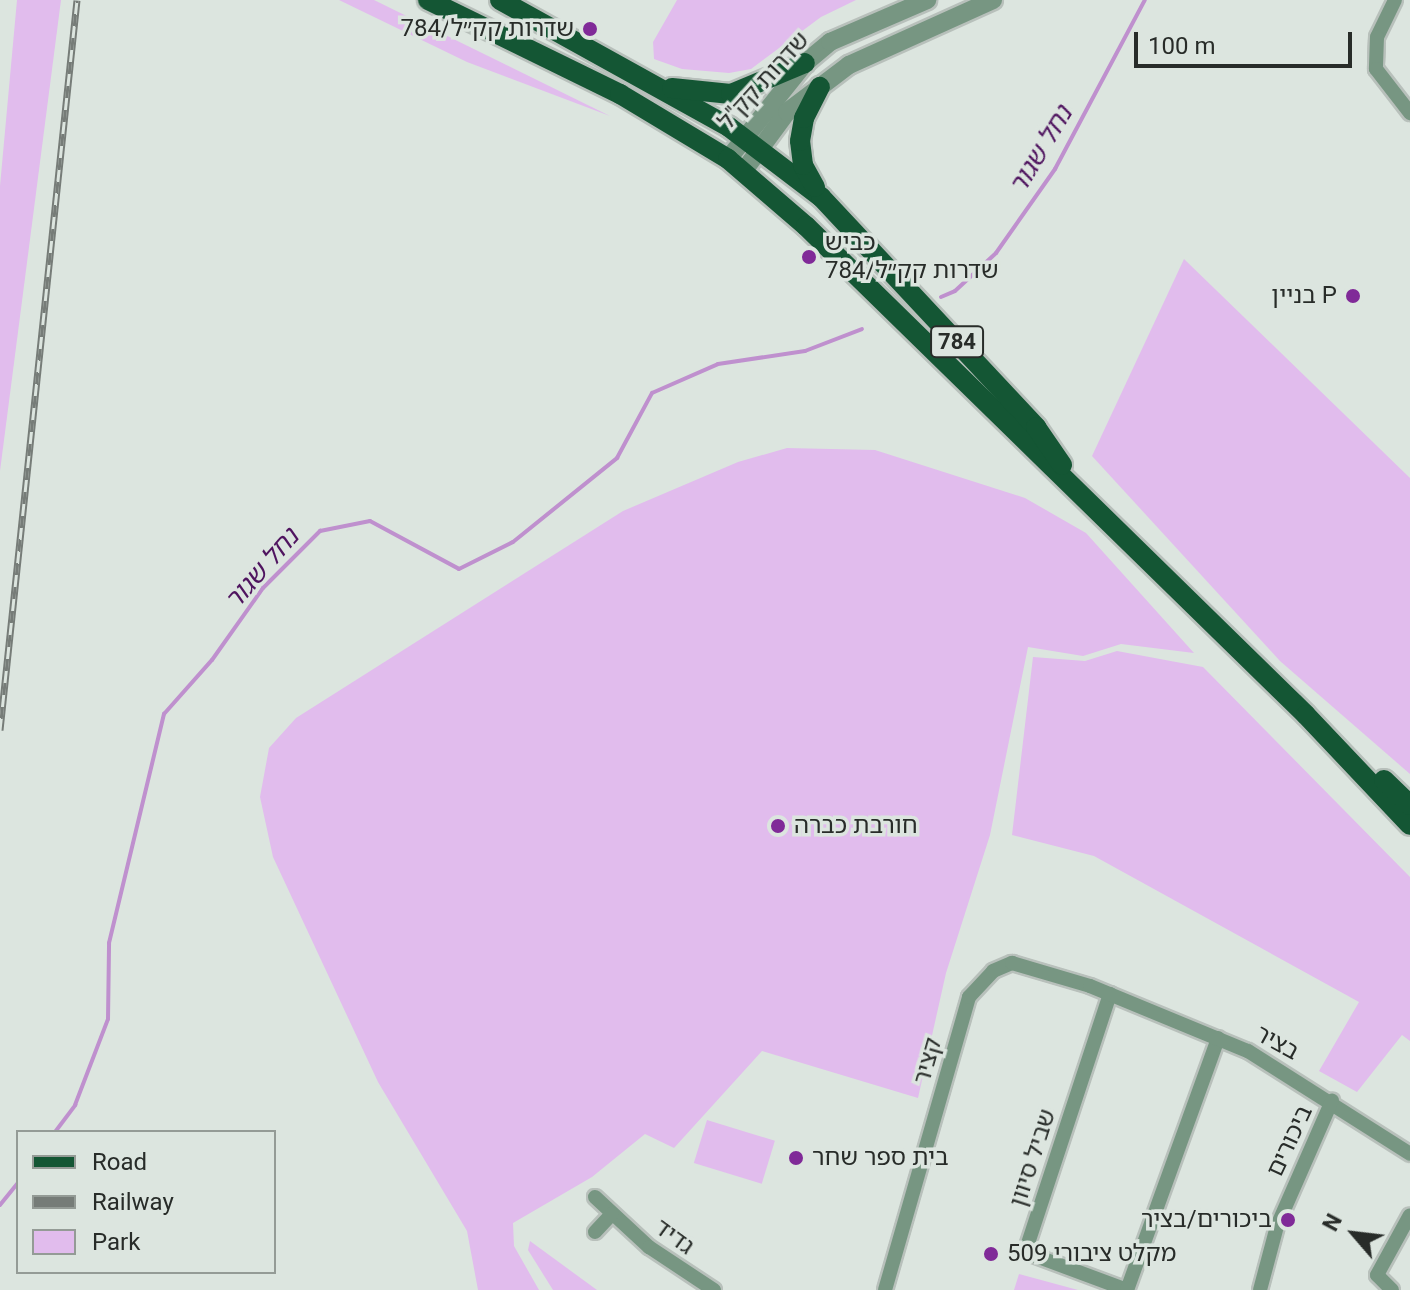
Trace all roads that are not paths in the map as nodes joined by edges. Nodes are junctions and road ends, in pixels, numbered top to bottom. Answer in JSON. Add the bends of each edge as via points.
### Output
{"nodes":[{"id":1,"x":428,"y":0,"type":"edge"},
{"id":2,"x":500,"y":0,"type":"edge"},
{"id":3,"x":927,"y":0,"type":"edge"},
{"id":4,"x":993,"y":0,"type":"edge"},
{"id":5,"x":1395,"y":0,"type":"edge"},
{"id":6,"x":805,"y":63,"type":"junction"},
{"id":7,"x":659,"y":85,"type":"junction"},
{"id":8,"x":820,"y":87,"type":"junction"},
{"id":9,"x":1410,"y":113,"type":"edge"},
{"id":10,"x":751,"y":143,"type":"junction"},
{"id":11,"x":735,"y":166,"type":"junction"},
{"id":12,"x":821,"y":197,"type":"junction"},
{"id":13,"x":1082,"y":495,"type":"junction"},
{"id":14,"x":1306,"y":715,"type":"junction"},
{"id":15,"x":1410,"y":805,"type":"edge"},
{"id":16,"x":1410,"y":825,"type":"edge"},
{"id":17,"x":1110,"y":994,"type":"junction"},
{"id":18,"x":1218,"y":1038,"type":"junction"},
{"id":19,"x":1332,"y":1101,"type":"junction"},
{"id":20,"x":1410,"y":1154,"type":"edge"},
{"id":21,"x":595,"y":1197,"type":"dead end"},
{"id":22,"x":612,"y":1214,"type":"junction"},
{"id":23,"x":1410,"y":1215,"type":"edge"},
{"id":24,"x":595,"y":1232,"type":"dead end"},
{"id":25,"x":714,"y":1290,"type":"edge"},
{"id":26,"x":885,"y":1290,"type":"edge"},
{"id":27,"x":1260,"y":1290,"type":"edge"},
{"id":28,"x":1392,"y":1290,"type":"edge"}],
"edges":[{"from":1,"to":11,"type":"main road","number":"784","via":[[620,94]]},
{"from":2,"to":7,"type":"main road","number":"784"},
{"from":3,"to":6,"type":"street","name":"שדרות קק\"ל","via":[[830,42]]},
{"from":4,"to":8,"type":"street","name":"שדרות קק\"ל","via":[[849,65]]},
{"from":5,"to":9,"type":"street","via":[[1377,37],[1376,69]]},
{"from":6,"to":7,"type":"main road","via":[[731,94]]},
{"from":6,"to":10,"type":"street","name":"שדרות קק\"ל"},
{"from":7,"to":10,"type":"main road","number":"784"},
{"from":8,"to":10,"type":"street","name":"שדרות קק\"ל"},
{"from":8,"to":12,"type":"main road","via":[[804,118],[800,141],[803,165]]},
{"from":10,"to":11,"type":"street","name":"שדרות קק\"ל"},
{"from":10,"to":12,"type":"main road","number":"784"},
{"from":11,"to":13,"type":"main road","number":"784","via":[[806,226]]},
{"from":12,"to":13,"type":"main road","number":"784","via":[[1036,427]]},
{"from":13,"to":14,"type":"main road","number":"784"},
{"from":14,"to":15,"type":"main road"},
{"from":14,"to":16,"type":"main road","number":"784"},
{"from":17,"to":18,"type":"street","name":"בציר"},
{"from":17,"to":18,"type":"street","name":"שביל סיוון","via":[[1025,1252],[1127,1290]]},
{"from":17,"to":26,"type":"street","name":"קציר","via":[[1030,964],[1012,963],[993,971],[969,997]]},
{"from":18,"to":19,"type":"street","name":"בציר"},
{"from":19,"to":20,"type":"street","name":"בציר"},
{"from":19,"to":27,"type":"street","name":"ביכורים","via":[[1282,1213]]},
{"from":21,"to":22,"type":"street","name":"גדיד"},
{"from":22,"to":24,"type":"street"},
{"from":22,"to":25,"type":"street","name":"גדיד","via":[[649,1247]]},
{"from":23,"to":28,"type":"street","via":[[1377,1275]]}]}
